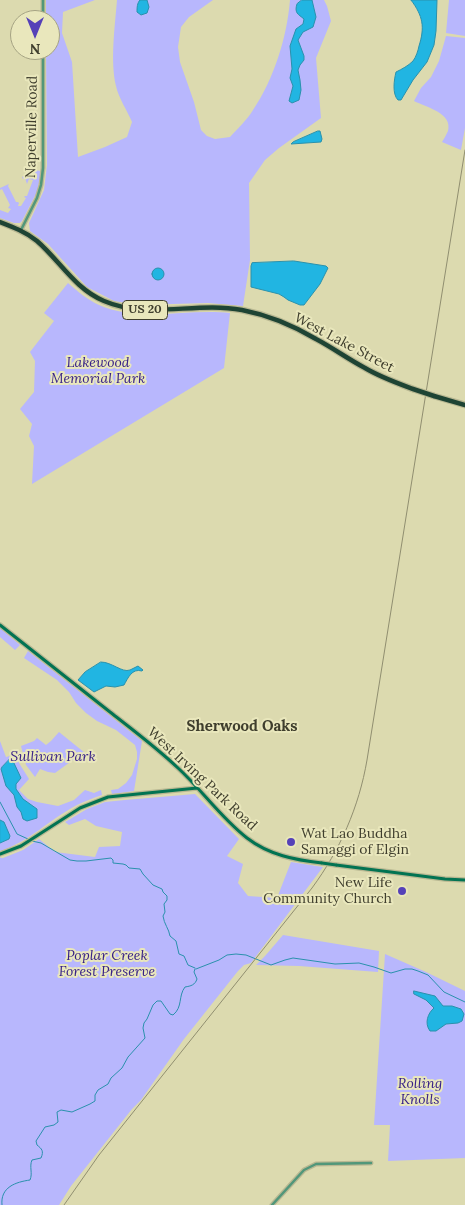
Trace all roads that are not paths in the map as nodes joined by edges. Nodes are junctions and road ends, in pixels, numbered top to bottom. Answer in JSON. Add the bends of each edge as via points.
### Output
{"nodes":[{"id":1,"x":43,"y":60,"type":"edge"},
{"id":2,"x":0,"y":222,"type":"edge"},
{"id":3,"x":21,"y":230,"type":"junction"},
{"id":4,"x":465,"y":406,"type":"edge"},
{"id":5,"x":0,"y":625,"type":"edge"},
{"id":6,"x":188,"y":779,"type":"junction"},
{"id":7,"x":197,"y":788,"type":"junction"},
{"id":8,"x":184,"y":790,"type":"junction"},
{"id":9,"x":0,"y":854,"type":"edge"},
{"id":10,"x":465,"y":880,"type":"edge"},
{"id":11,"x":371,"y":1163,"type":"dead end"},
{"id":12,"x":272,"y":1205,"type":"edge"}],
"edges":[{"from":1,"to":3,"type":"street","name":"Naperville Road","via":[[41,184]]},
{"from":2,"to":3,"type":"highway","name":"West Lake Street","number":"US 20"},
{"from":3,"to":4,"type":"highway","name":"West Lake Street","number":"US 20","bridge":true,"via":[[42,245],[82,289],[103,301],[136,309],[215,307],[253,313],[287,324],[388,380]]},
{"from":5,"to":6,"type":"main road","name":"West Irving Park Road","via":[[130,728]]},
{"from":6,"to":7,"type":"main road","name":"West Irving Park Road"},
{"from":6,"to":8,"type":"main road"},
{"from":7,"to":8,"type":"main road"},
{"from":7,"to":10,"type":"main road","name":"West Irving Park Road","bridge":true,"via":[[248,838],[282,856]]},
{"from":8,"to":9,"type":"main road","via":[[108,797],[80,808],[21,846]]},
{"from":11,"to":12,"type":"street","via":[[316,1164],[304,1170]]}]}
